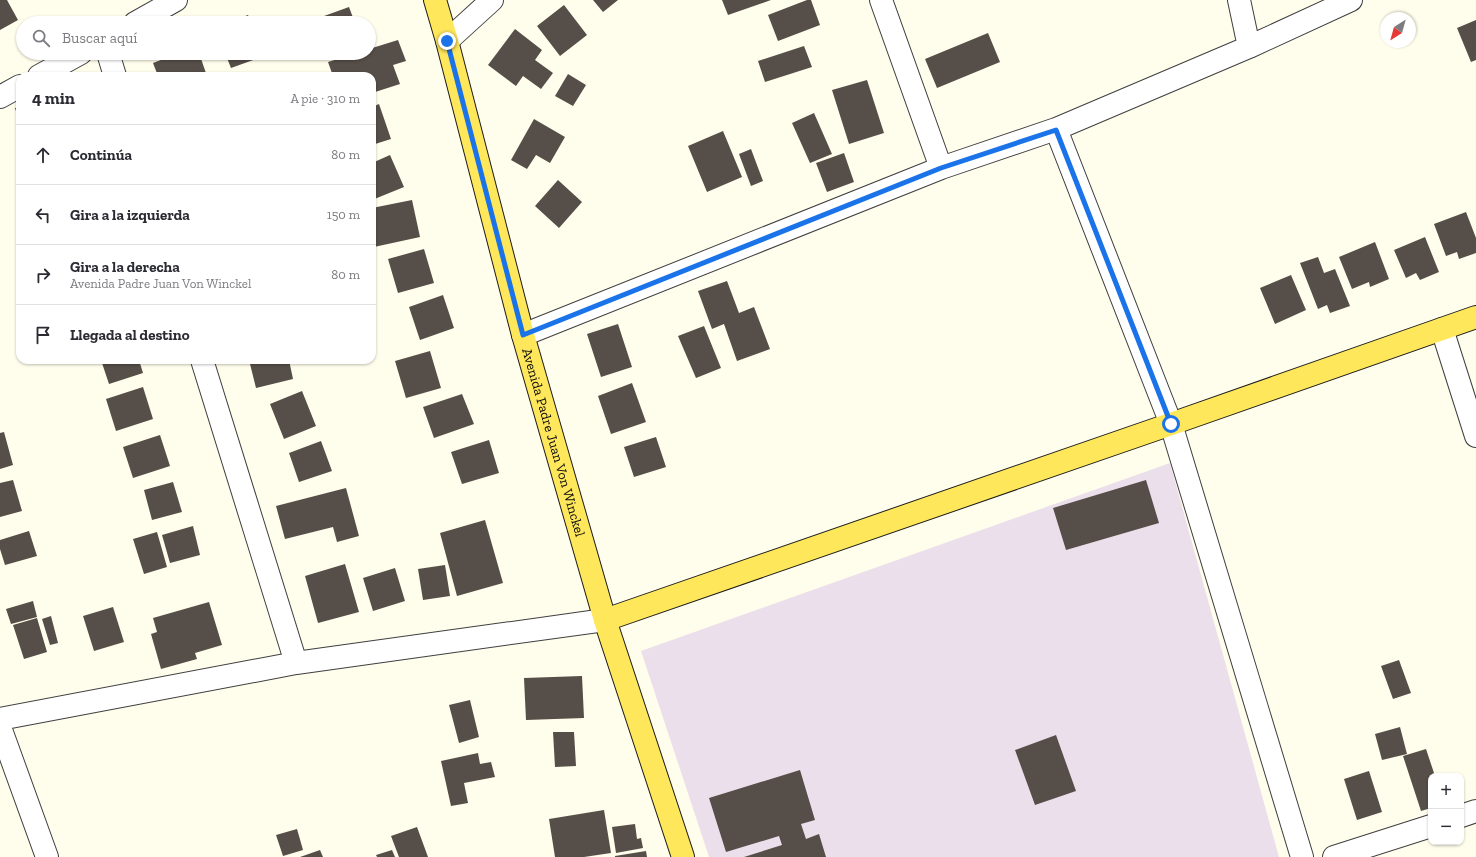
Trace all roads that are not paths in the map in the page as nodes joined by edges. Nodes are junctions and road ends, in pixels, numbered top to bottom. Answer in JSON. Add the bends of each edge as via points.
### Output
{"nodes":[{"id":1,"x":176,"y":0,"type":"edge"},
{"id":2,"x":435,"y":0,"type":"edge"},
{"id":3,"x":492,"y":0,"type":"edge"},
{"id":4,"x":881,"y":0,"type":"edge"},
{"id":5,"x":1239,"y":0,"type":"edge"},
{"id":6,"x":1351,"y":0,"type":"edge"},
{"id":7,"x":147,"y":16,"type":"edge"},
{"id":8,"x":447,"y":41,"type":"junction"},
{"id":9,"x":1249,"y":48,"type":"junction"},
{"id":10,"x":68,"y":60,"type":"edge"},
{"id":11,"x":110,"y":60,"type":"edge"},
{"id":12,"x":46,"y":72,"type":"edge"},
{"id":13,"x":114,"y":72,"type":"edge"},
{"id":14,"x":16,"y":88,"type":"edge"},
{"id":15,"x":0,"y":97,"type":"edge"},
{"id":16,"x":1056,"y":130,"type":"junction"},
{"id":17,"x":941,"y":168,"type":"junction"},
{"id":18,"x":1476,"y":317,"type":"edge"},
{"id":19,"x":1442,"y":329,"type":"junction"},
{"id":20,"x":523,"y":335,"type":"junction"},
{"id":21,"x":203,"y":364,"type":"edge"},
{"id":22,"x":1171,"y":424,"type":"junction"},
{"id":23,"x":1476,"y":436,"type":"edge"},
{"id":24,"x":605,"y":620,"type":"junction"},
{"id":25,"x":296,"y":663,"type":"junction"},
{"id":26,"x":0,"y":719,"type":"edge"},
{"id":27,"x":0,"y":728,"type":"edge"},
{"id":28,"x":1476,"y":811,"type":"edge"},
{"id":29,"x":1464,"y":815,"type":"edge"},
{"id":30,"x":1428,"y":827,"type":"edge"},
{"id":31,"x":47,"y":857,"type":"edge"},
{"id":32,"x":683,"y":857,"type":"edge"},
{"id":33,"x":1302,"y":857,"type":"edge"},
{"id":34,"x":1334,"y":857,"type":"edge"}],
"edges":[{"from":1,"to":7,"type":"street"},
{"from":2,"to":8,"type":"main road","name":"Avenida Padre Juan Von Winckel"},
{"from":3,"to":8,"type":"street"},
{"from":4,"to":17,"type":"street"},
{"from":5,"to":9,"type":"street"},
{"from":6,"to":9,"type":"street"},
{"from":8,"to":20,"type":"main road","name":"Avenida Padre Juan Von Winckel"},
{"from":9,"to":16,"type":"street"},
{"from":10,"to":12,"type":"street"},
{"from":11,"to":13,"type":"street"},
{"from":14,"to":15,"type":"street"},
{"from":16,"to":17,"type":"street"},
{"from":16,"to":22,"type":"street"},
{"from":17,"to":20,"type":"street"},
{"from":18,"to":19,"type":"main road"},
{"from":19,"to":22,"type":"main road"},
{"from":19,"to":23,"type":"street"},
{"from":20,"to":24,"type":"main road","name":"Avenida Padre Juan Von Winckel"},
{"from":21,"to":25,"type":"street"},
{"from":22,"to":24,"type":"main road"},
{"from":22,"to":33,"type":"street"},
{"from":24,"to":25,"type":"street"},
{"from":24,"to":32,"type":"main road","name":"Avenida Padre Juan Von Winckel"},
{"from":25,"to":26,"type":"street"},
{"from":27,"to":31,"type":"street"},
{"from":28,"to":29,"type":"street"},
{"from":30,"to":34,"type":"street"}]}
